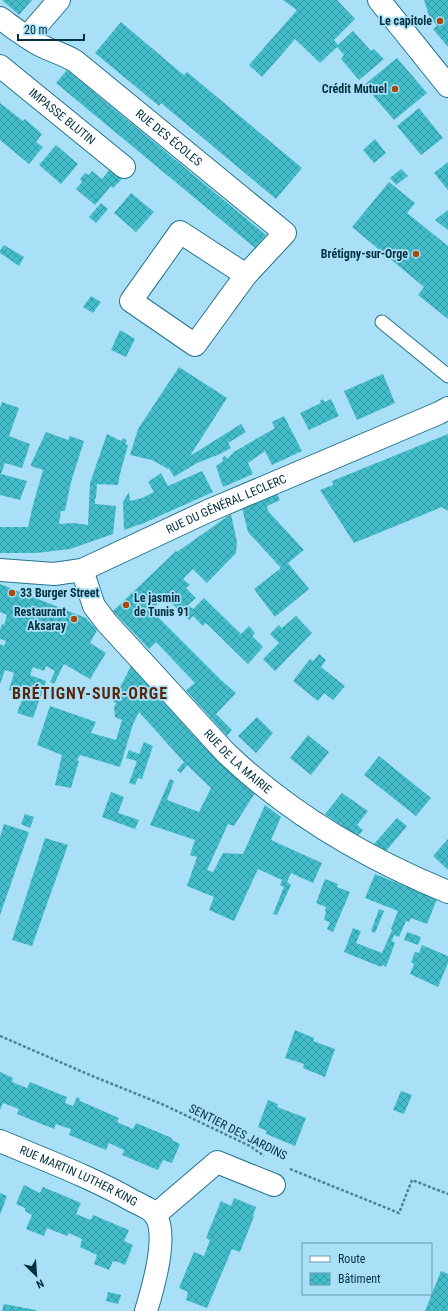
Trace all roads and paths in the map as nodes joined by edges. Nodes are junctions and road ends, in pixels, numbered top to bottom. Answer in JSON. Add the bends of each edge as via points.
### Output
{"nodes":[{"id":1,"x":59,"y":0,"type":"edge"},
{"id":2,"x":380,"y":0,"type":"edge"},
{"id":3,"x":0,"y":18,"type":"edge"},
{"id":4,"x":27,"y":36,"type":"junction"},
{"id":5,"x":0,"y":66,"type":"edge"},
{"id":6,"x":448,"y":86,"type":"edge"},
{"id":7,"x":124,"y":167,"type":"dead end"},
{"id":8,"x":246,"y":275,"type":"junction"},
{"id":9,"x":382,"y":322,"type":"dead end"},
{"id":10,"x":448,"y":376,"type":"edge"},
{"id":11,"x":448,"y":408,"type":"edge"},
{"id":12,"x":0,"y":570,"type":"edge"},
{"id":13,"x":82,"y":570,"type":"junction"},
{"id":14,"x":448,"y":892,"type":"edge"},
{"id":15,"x":0,"y":1036,"type":"edge"},
{"id":16,"x":0,"y":1141,"type":"edge"},
{"id":17,"x":265,"y":1156,"type":"dead end"},
{"id":18,"x":285,"y":1166,"type":"dead end"},
{"id":19,"x":274,"y":1185,"type":"dead end"},
{"id":20,"x":448,"y":1194,"type":"edge"},
{"id":21,"x":156,"y":1215,"type":"junction"},
{"id":22,"x":146,"y":1311,"type":"edge"}],
"edges":[{"from":1,"to":4,"type":"street"},
{"from":2,"to":6,"type":"street"},
{"from":3,"to":4,"type":"street","name":"RUE DES ÉCOLES"},
{"from":4,"to":8,"type":"street","name":"RUE DES ÉCOLES","via":[[76,61],[285,233]]},
{"from":5,"to":7,"type":"street","name":"IMPASSE BLUTIN"},
{"from":8,"to":8,"type":"street","name":"RUE DES ÉCOLES","via":[[195,345],[131,301],[180,232]]},
{"from":9,"to":10,"type":"lane"},
{"from":11,"to":13,"type":"street","name":"RUE DU GÉNÉRAL LECLERC","via":[[208,511]]},
{"from":12,"to":13,"type":"street","name":"RUE DU GÉNÉRAL LECLERC","via":[[54,574]]},
{"from":13,"to":14,"type":"street","name":"RUE DE LA MAIRIE","via":[[94,606],[107,623],[246,772],[336,838],[374,859]]},
{"from":15,"to":17,"type":"path","name":"SENTIER DES JARDINS","via":[[164,1105],[250,1146]]},
{"from":16,"to":21,"type":"street","name":"RUE MARTIN LUTHER KING","via":[[121,1194]]},
{"from":18,"to":20,"type":"path","name":"SENTIER DES JARDINS","via":[[399,1213],[412,1180]]},
{"from":19,"to":21,"type":"street","via":[[217,1162]]},
{"from":21,"to":22,"type":"street","via":[[160,1232],[159,1254]]}]}
